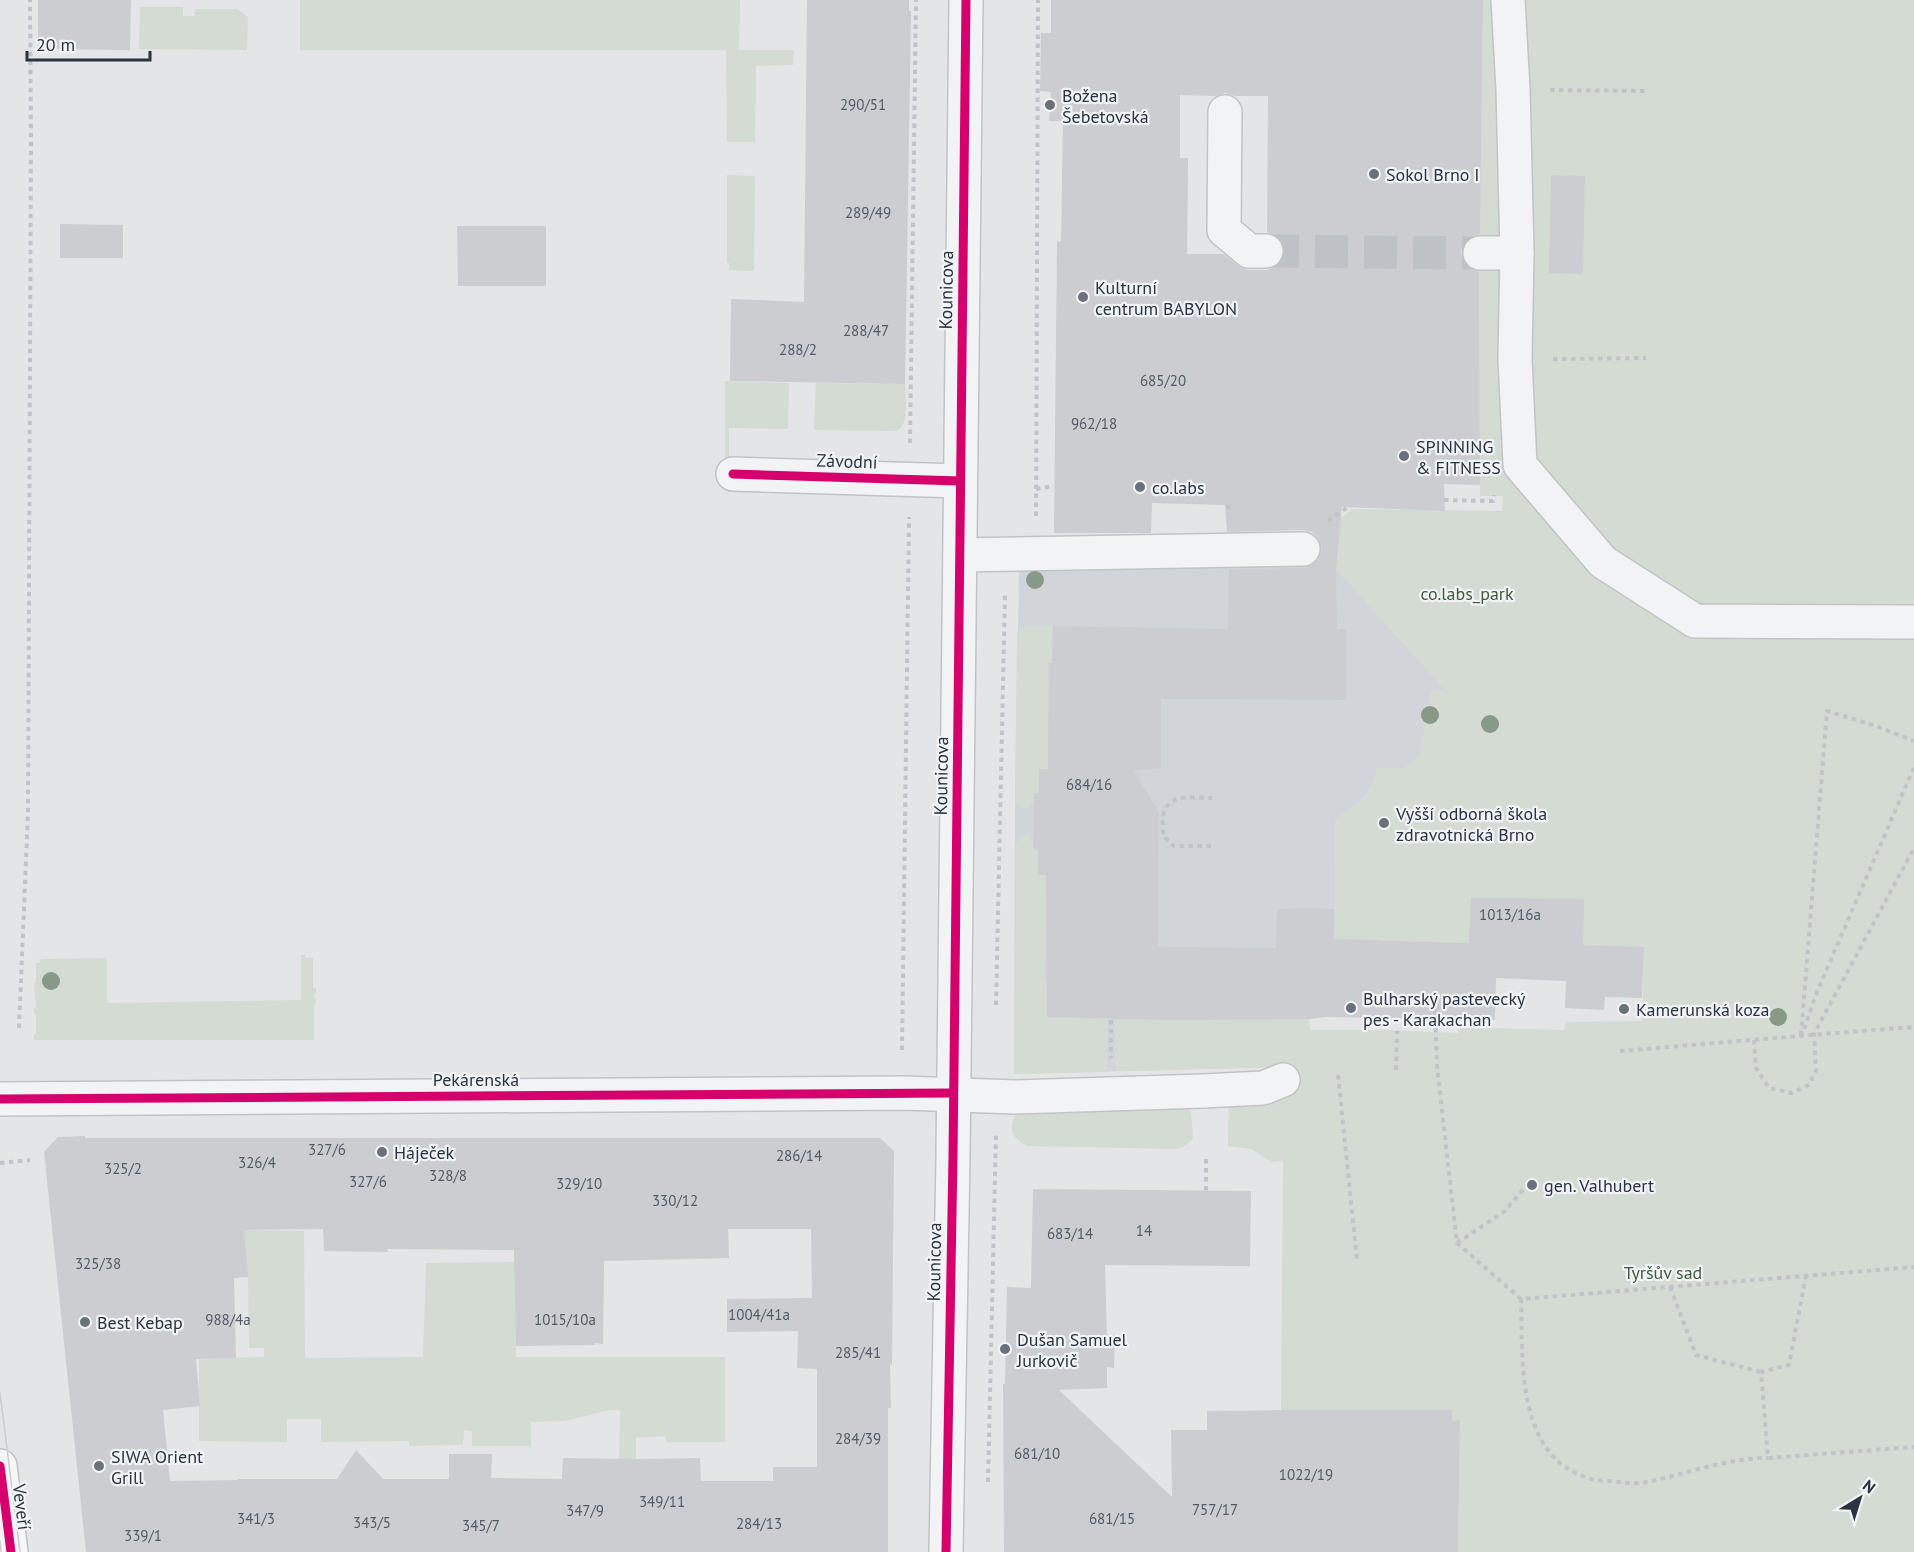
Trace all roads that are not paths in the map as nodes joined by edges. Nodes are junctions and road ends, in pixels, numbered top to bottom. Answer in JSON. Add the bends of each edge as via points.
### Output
{"nodes":[{"id":1,"x":966,"y":0,"type":"edge"},
{"id":2,"x":1508,"y":0,"type":"edge"},
{"id":3,"x":1225,"y":112,"type":"dead end"},
{"id":4,"x":1266,"y":251,"type":"tunnel mouth"},
{"id":5,"x":1480,"y":253,"type":"tunnel mouth"},
{"id":6,"x":1517,"y":254,"type":"junction"},
{"id":7,"x":733,"y":474,"type":"dead end"},
{"id":8,"x":960,"y":482,"type":"junction"},
{"id":9,"x":1303,"y":549,"type":"dead end"},
{"id":10,"x":960,"y":555,"type":"junction"},
{"id":11,"x":1914,"y":622,"type":"edge"},
{"id":12,"x":1283,"y":1080,"type":"dead end"},
{"id":13,"x":953,"y":1093,"type":"junction"},
{"id":14,"x":0,"y":1099,"type":"edge"},
{"id":15,"x":0,"y":1466,"type":"edge"},
{"id":16,"x":11,"y":1552,"type":"edge"},
{"id":17,"x":946,"y":1552,"type":"edge"}],
"edges":[{"from":1,"to":8,"type":"street","name":"Kounicova"},
{"from":2,"to":6,"type":"street"},
{"from":3,"to":4,"type":"street","via":[[1224,230],[1249,251]]},
{"from":5,"to":6,"type":"street"},
{"from":6,"to":11,"type":"street","via":[[1515,358],[1520,465],[1604,562],[1695,621]]},
{"from":7,"to":8,"type":"street","name":"Závodní"},
{"from":8,"to":10,"type":"street","name":"Kounicova"},
{"from":9,"to":10,"type":"street"},
{"from":10,"to":13,"type":"street","name":"Kounicova"},
{"from":12,"to":13,"type":"street","name":"Pekárenská","via":[[1263,1088],[1203,1091],[996,1096]]},
{"from":13,"to":14,"type":"street","name":"Pekárenská"},
{"from":13,"to":17,"type":"street","name":"Kounicova"},
{"from":15,"to":16,"type":"main road","name":"Veveří"}]}
